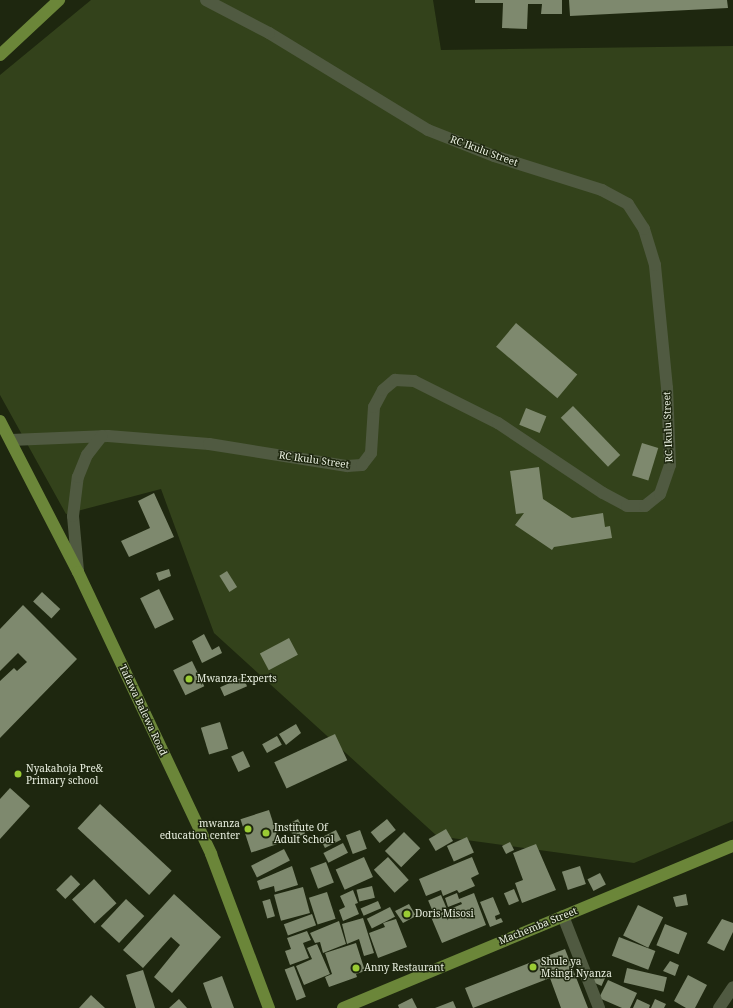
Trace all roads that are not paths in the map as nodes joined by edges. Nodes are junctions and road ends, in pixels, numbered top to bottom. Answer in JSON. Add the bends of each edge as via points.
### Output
{"nodes":[{"id":1,"x":59,"y":0,"type":"edge"},
{"id":2,"x":206,"y":0,"type":"edge"},
{"id":3,"x":0,"y":55,"type":"edge"},
{"id":4,"x":0,"y":421,"type":"edge"},
{"id":5,"x":102,"y":436,"type":"junction"},
{"id":6,"x":12,"y":440,"type":"junction"},
{"id":7,"x":78,"y":572,"type":"junction"},
{"id":8,"x":733,"y":846,"type":"edge"},
{"id":9,"x":563,"y":916,"type":"junction"},
{"id":10,"x":733,"y":987,"type":"edge"},
{"id":11,"x":269,"y":1008,"type":"edge"},
{"id":12,"x":344,"y":1008,"type":"edge"},
{"id":13,"x":599,"y":1008,"type":"edge"},
{"id":14,"x":719,"y":1008,"type":"edge"}],
"edges":[{"from":1,"to":3,"type":"main road"},
{"from":2,"to":5,"type":"street","name":"RC Ikulu Street","via":[[269,33],[428,130],[494,156],[602,190],[628,204],[644,230],[654,265],[667,388],[670,465],[660,494],[645,506],[627,506],[603,493],[498,423],[414,381],[395,380],[383,390],[374,407],[370,453],[362,465],[347,466],[209,444]]},
{"from":4,"to":6,"type":"main road","name":"Tafawa Balewa Road"},
{"from":5,"to":6,"type":"street","name":"RC Ikulu Street"},
{"from":5,"to":7,"type":"street","via":[[87,455],[78,477],[73,516]]},
{"from":6,"to":7,"type":"main road","name":"Tafawa Balewa Road"},
{"from":7,"to":11,"type":"main road","name":"Tafawa Balewa Road","via":[[211,854]]},
{"from":8,"to":9,"type":"main road","name":"Machemba Street"},
{"from":9,"to":12,"type":"main road","name":"Machemba Street"},
{"from":9,"to":13,"type":"street"},
{"from":10,"to":14,"type":"street"}]}
